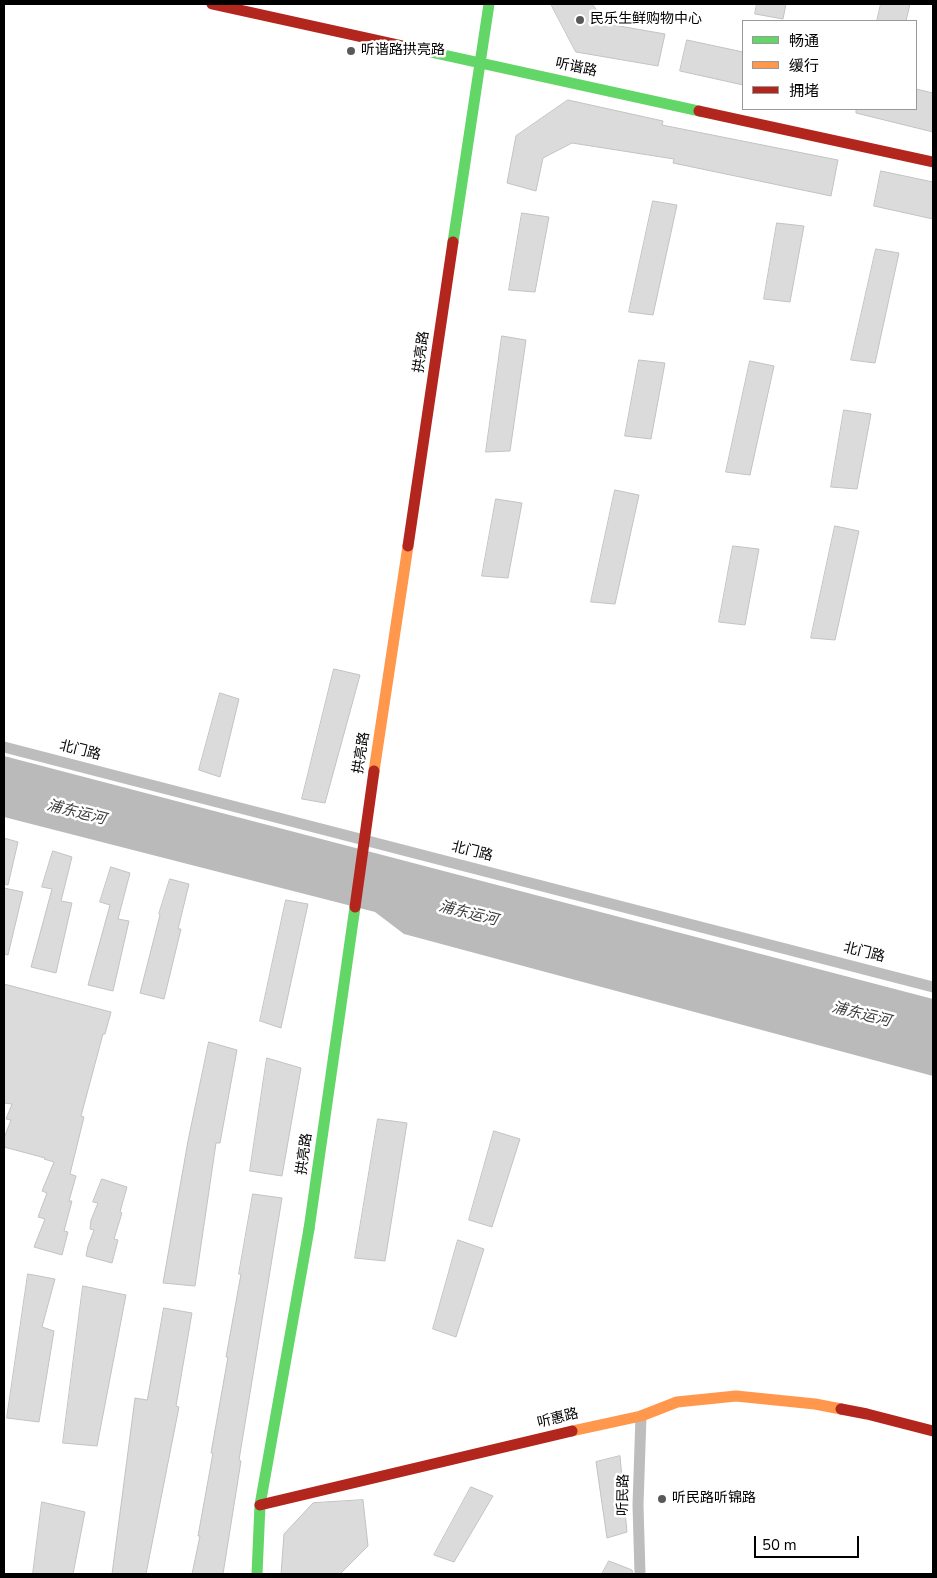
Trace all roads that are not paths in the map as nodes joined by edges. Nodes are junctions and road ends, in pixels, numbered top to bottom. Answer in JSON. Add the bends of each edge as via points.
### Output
{"nodes":[{"id":1,"x":212,"y":4,"type":"edge"},
{"id":2,"x":489,"y":4,"type":"edge"},
{"id":3,"x":480,"y":63,"type":"junction"},
{"id":4,"x":933,"y":162,"type":"edge"},
{"id":5,"x":4,"y":747,"type":"edge"},
{"id":6,"x":933,"y":987,"type":"edge"},
{"id":7,"x":641,"y":1416,"type":"junction"},
{"id":8,"x":933,"y":1431,"type":"edge"},
{"id":9,"x":260,"y":1505,"type":"junction"},
{"id":10,"x":257,"y":1574,"type":"edge"},
{"id":11,"x":640,"y":1574,"type":"edge"}],
"edges":[{"from":1,"to":3,"type":"street","name":"听谐路"},
{"from":2,"to":3,"type":"street","name":"拱亮路"},
{"from":3,"to":4,"type":"street","name":"听谐路"},
{"from":3,"to":9,"type":"street","name":"拱亮路","bridge":true,"via":[[309,1229]]},
{"from":5,"to":6,"type":"street","name":"北门路"},
{"from":7,"to":8,"type":"street","name":"听惠路","via":[[677,1402],[736,1396],[815,1404]]},
{"from":7,"to":9,"type":"street","name":"听惠路"},
{"from":7,"to":11,"type":"street","name":"听民路"},
{"from":9,"to":10,"type":"street"}]}
